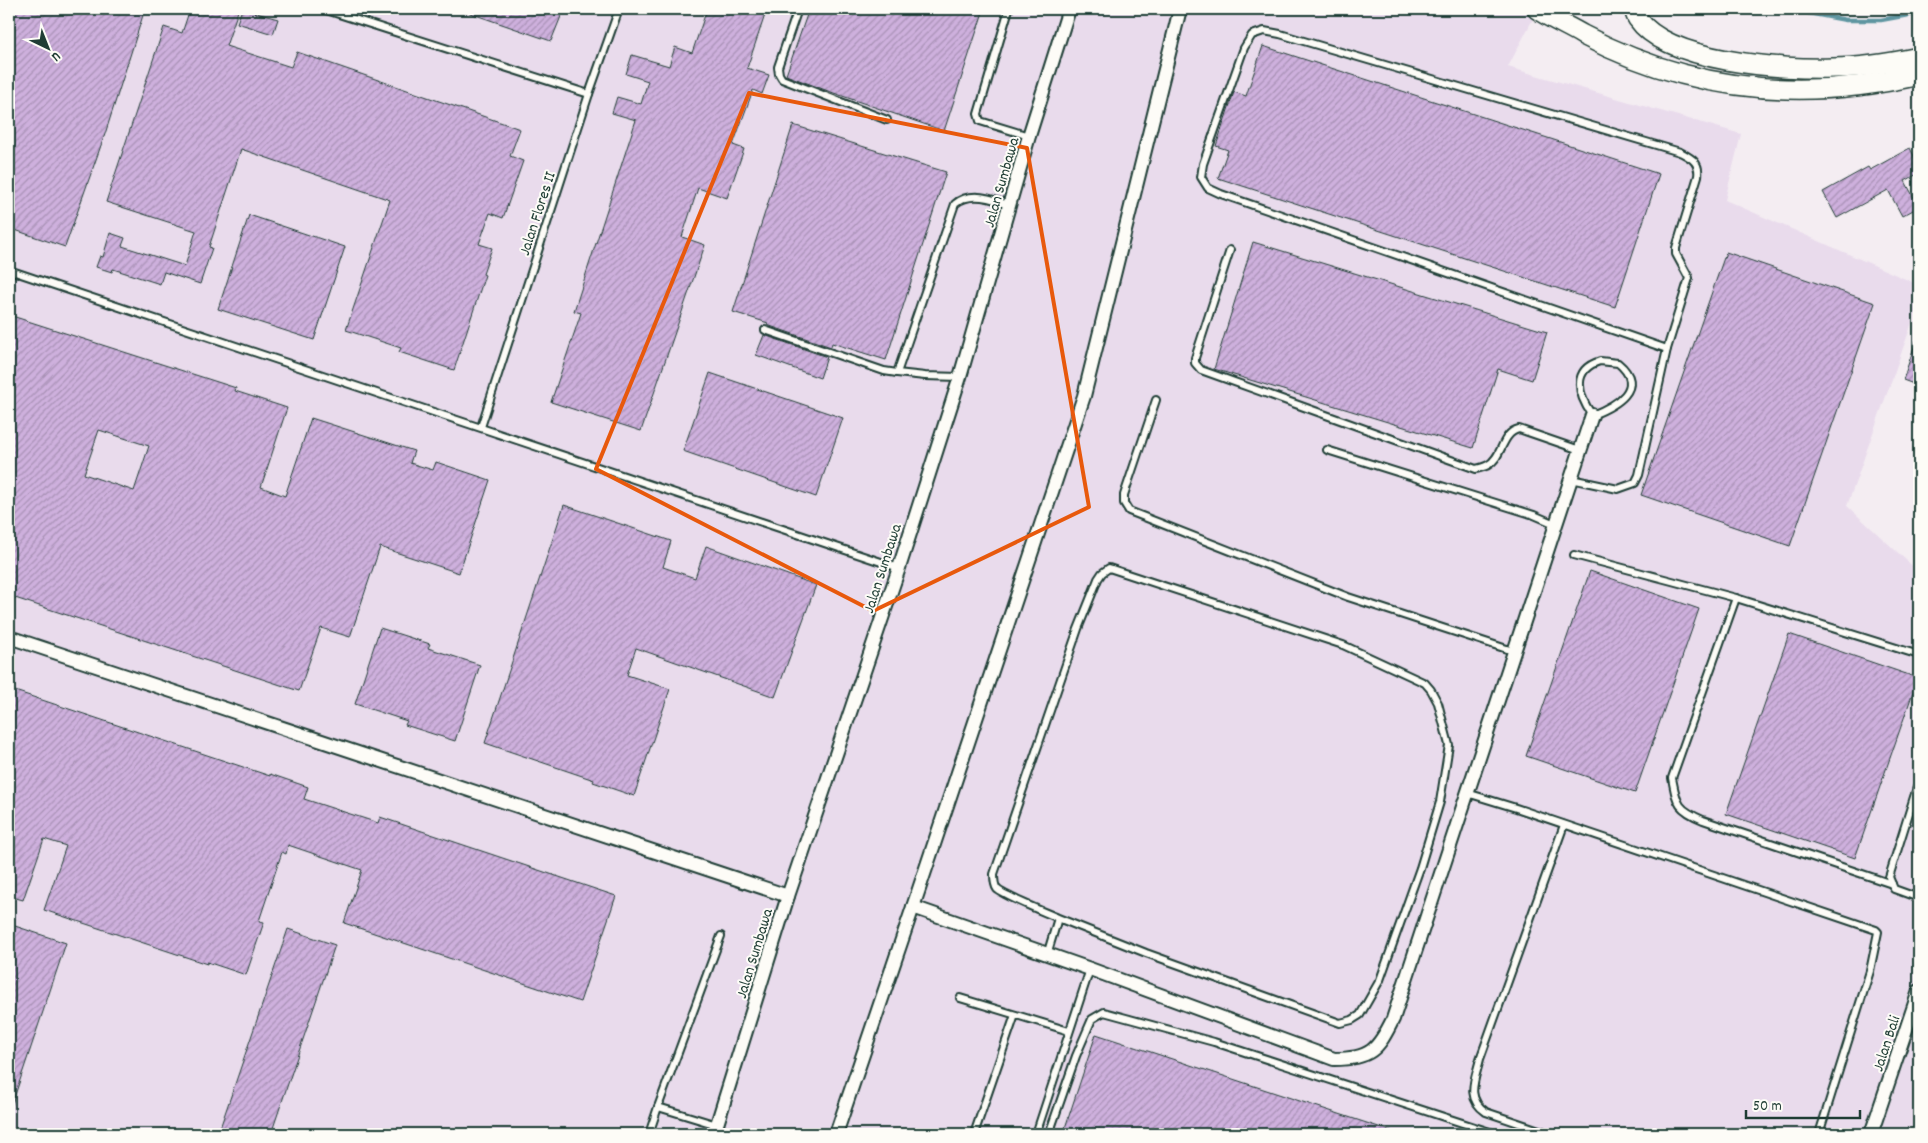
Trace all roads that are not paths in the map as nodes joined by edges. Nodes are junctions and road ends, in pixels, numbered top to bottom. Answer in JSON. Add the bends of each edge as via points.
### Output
{"nodes":[{"id":1,"x":324,"y":9,"type":"edge"},
{"id":2,"x":619,"y":9,"type":"edge"},
{"id":3,"x":798,"y":9,"type":"edge"},
{"id":4,"x":1008,"y":9,"type":"edge"},
{"id":5,"x":1069,"y":9,"type":"edge"},
{"id":6,"x":1180,"y":9,"type":"edge"},
{"id":7,"x":1634,"y":9,"type":"edge"},
{"id":8,"x":1541,"y":12,"type":"edge"},
{"id":9,"x":1919,"y":57,"type":"edge"},
{"id":10,"x":1919,"y":75,"type":"edge"},
{"id":11,"x":589,"y":94,"type":"junction"},
{"id":12,"x":887,"y":120,"type":"dead end"},
{"id":13,"x":1024,"y":135,"type":"junction"},
{"id":14,"x":1005,"y":204,"type":"junction"},
{"id":15,"x":1230,"y":250,"type":"dead end"},
{"id":16,"x":9,"y":270,"type":"edge"},
{"id":17,"x":764,"y":330,"type":"dead end"},
{"id":18,"x":1667,"y":349,"type":"junction"},
{"id":19,"x":896,"y":373,"type":"junction"},
{"id":20,"x":960,"y":377,"type":"junction"},
{"id":21,"x":1156,"y":400,"type":"dead end"},
{"id":22,"x":1592,"y":415,"type":"junction"},
{"id":23,"x":481,"y":427,"type":"junction"},
{"id":24,"x":1327,"y":450,"type":"dead end"},
{"id":25,"x":1580,"y":450,"type":"junction"},
{"id":26,"x":1570,"y":478,"type":"junction"},
{"id":27,"x":1555,"y":524,"type":"junction"},
{"id":28,"x":1574,"y":555,"type":"dead end"},
{"id":29,"x":899,"y":568,"type":"junction"},
{"id":30,"x":1736,"y":598,"type":"junction"},
{"id":31,"x":9,"y":637,"type":"edge"},
{"id":32,"x":1514,"y":651,"type":"junction"},
{"id":33,"x":1919,"y":655,"type":"edge"},
{"id":34,"x":1919,"y":781,"type":"edge"},
{"id":35,"x":1467,"y":794,"type":"junction"},
{"id":36,"x":1564,"y":825,"type":"junction"},
{"id":37,"x":1892,"y":884,"type":"junction"},
{"id":38,"x":788,"y":896,"type":"junction"},
{"id":39,"x":1919,"y":898,"type":"edge"},
{"id":40,"x":913,"y":907,"type":"junction"},
{"id":41,"x":1058,"y":918,"type":"junction"},
{"id":42,"x":721,"y":936,"type":"dead end"},
{"id":43,"x":1047,"y":954,"type":"junction"},
{"id":44,"x":1090,"y":969,"type":"junction"},
{"id":45,"x":1919,"y":991,"type":"edge"},
{"id":46,"x":960,"y":998,"type":"dead end"},
{"id":47,"x":1015,"y":1015,"type":"junction"},
{"id":48,"x":1069,"y":1031,"type":"junction"},
{"id":49,"x":658,"y":1107,"type":"junction"},
{"id":50,"x":716,"y":1130,"type":"edge"},
{"id":51,"x":649,"y":1134,"type":"edge"},
{"id":52,"x":836,"y":1134,"type":"edge"},
{"id":53,"x":974,"y":1134,"type":"edge"},
{"id":54,"x":1036,"y":1134,"type":"edge"},
{"id":55,"x":1049,"y":1134,"type":"edge"},
{"id":56,"x":1496,"y":1134,"type":"edge"},
{"id":57,"x":1551,"y":1134,"type":"edge"},
{"id":58,"x":1819,"y":1134,"type":"edge"},
{"id":59,"x":1871,"y":1134,"type":"edge"}],
"edges":[{"from":1,"to":11,"type":"lane"},
{"from":2,"to":11,"type":"lane","name":"Jalan Flores II"},
{"from":3,"to":12,"type":"lane","via":[[778,67],[782,79]]},
{"from":4,"to":13,"type":"lane","via":[[978,114],[980,121]]},
{"from":5,"to":13,"type":"street","name":"Jalan Sumbawa"},
{"from":6,"to":40,"type":"street","via":[[1084,396]]},
{"from":7,"to":9,"type":"main road","via":[[1638,19],[1653,33],[1674,46],[1727,60],[1780,67],[1832,68],[1884,64]]},
{"from":8,"to":10,"type":"main road","via":[[1651,66],[1723,84],[1776,89],[1832,88],[1884,83]]},
{"from":11,"to":23,"type":"lane","name":"Jalan Flores II"},
{"from":13,"to":14,"type":"street","name":"Jalan Sumbawa"},
{"from":14,"to":19,"type":"lane","via":[[978,197],[966,198],[955,204]]},
{"from":14,"to":20,"type":"street","name":"Jalan Sumbawa"},
{"from":15,"to":25,"type":"lane","via":[[1195,358],[1201,370],[1476,469],[1488,465],[1498,455],[1513,430],[1519,429]]},
{"from":16,"to":23,"type":"lane"},
{"from":17,"to":19,"type":"lane"},
{"from":18,"to":18,"type":"lane","via":[[1208,188],[1201,178],[1203,164],[1244,48],[1252,35],[1264,31],[1280,34],[1680,152],[1695,161],[1698,176],[1676,248],[1689,278]]},
{"from":18,"to":26,"type":"lane","via":[[1635,483],[1618,489]]},
{"from":19,"to":20,"type":"lane"},
{"from":20,"to":29,"type":"street","name":"Jalan Sumbawa"},
{"from":21,"to":32,"type":"lane","via":[[1124,495],[1129,511],[1348,597]]},
{"from":22,"to":22,"type":"lane","via":[[1579,387],[1583,373],[1591,364],[1600,361],[1618,363],[1629,376],[1630,386],[1619,402]]},
{"from":22,"to":25,"type":"street"},
{"from":23,"to":29,"type":"lane"},
{"from":24,"to":27,"type":"lane"},
{"from":25,"to":26,"type":"street"},
{"from":26,"to":27,"type":"street"},
{"from":27,"to":32,"type":"street"},
{"from":28,"to":30,"type":"lane"},
{"from":29,"to":38,"type":"street","name":"Jalan Sumbawa"},
{"from":30,"to":33,"type":"lane"},
{"from":30,"to":37,"type":"lane","via":[[1672,778],[1680,806],[1703,820]]},
{"from":31,"to":38,"type":"street"},
{"from":32,"to":35,"type":"street"},
{"from":34,"to":37,"type":"lane","via":[[1889,877]]},
{"from":35,"to":36,"type":"lane"},
{"from":35,"to":44,"type":"street","via":[[1393,1019],[1386,1034],[1367,1054],[1354,1059],[1334,1059]]},
{"from":36,"to":57,"type":"lane","via":[[1480,1059],[1473,1091],[1473,1099],[1486,1112]]},
{"from":36,"to":58,"type":"lane","via":[[1878,932],[1870,971]]},
{"from":37,"to":39,"type":"lane","via":[[1894,889]]},
{"from":38,"to":50,"type":"street","name":"Jalan Sumbawa"},
{"from":40,"to":43,"type":"street"},
{"from":40,"to":52,"type":"street"},
{"from":41,"to":41,"type":"lane","via":[[1340,1022],[1360,1015],[1380,980],[1440,802],[1449,745],[1438,703],[1431,690],[1425,683],[1343,645],[1109,568],[1098,579],[1078,629],[994,874],[997,889],[1006,896]]},
{"from":41,"to":43,"type":"lane"},
{"from":42,"to":49,"type":"lane"},
{"from":43,"to":44,"type":"street"},
{"from":44,"to":48,"type":"lane"},
{"from":45,"to":59,"type":"street","name":"Jalan Bali"},
{"from":46,"to":47,"type":"lane"},
{"from":47,"to":48,"type":"lane"},
{"from":47,"to":53,"type":"lane"},
{"from":48,"to":54,"type":"lane"},
{"from":49,"to":50,"type":"lane","via":[[704,1122]]},
{"from":49,"to":51,"type":"lane"},
{"from":55,"to":56,"type":"lane","via":[[1092,1019],[1104,1012],[1214,1042]]}]}
